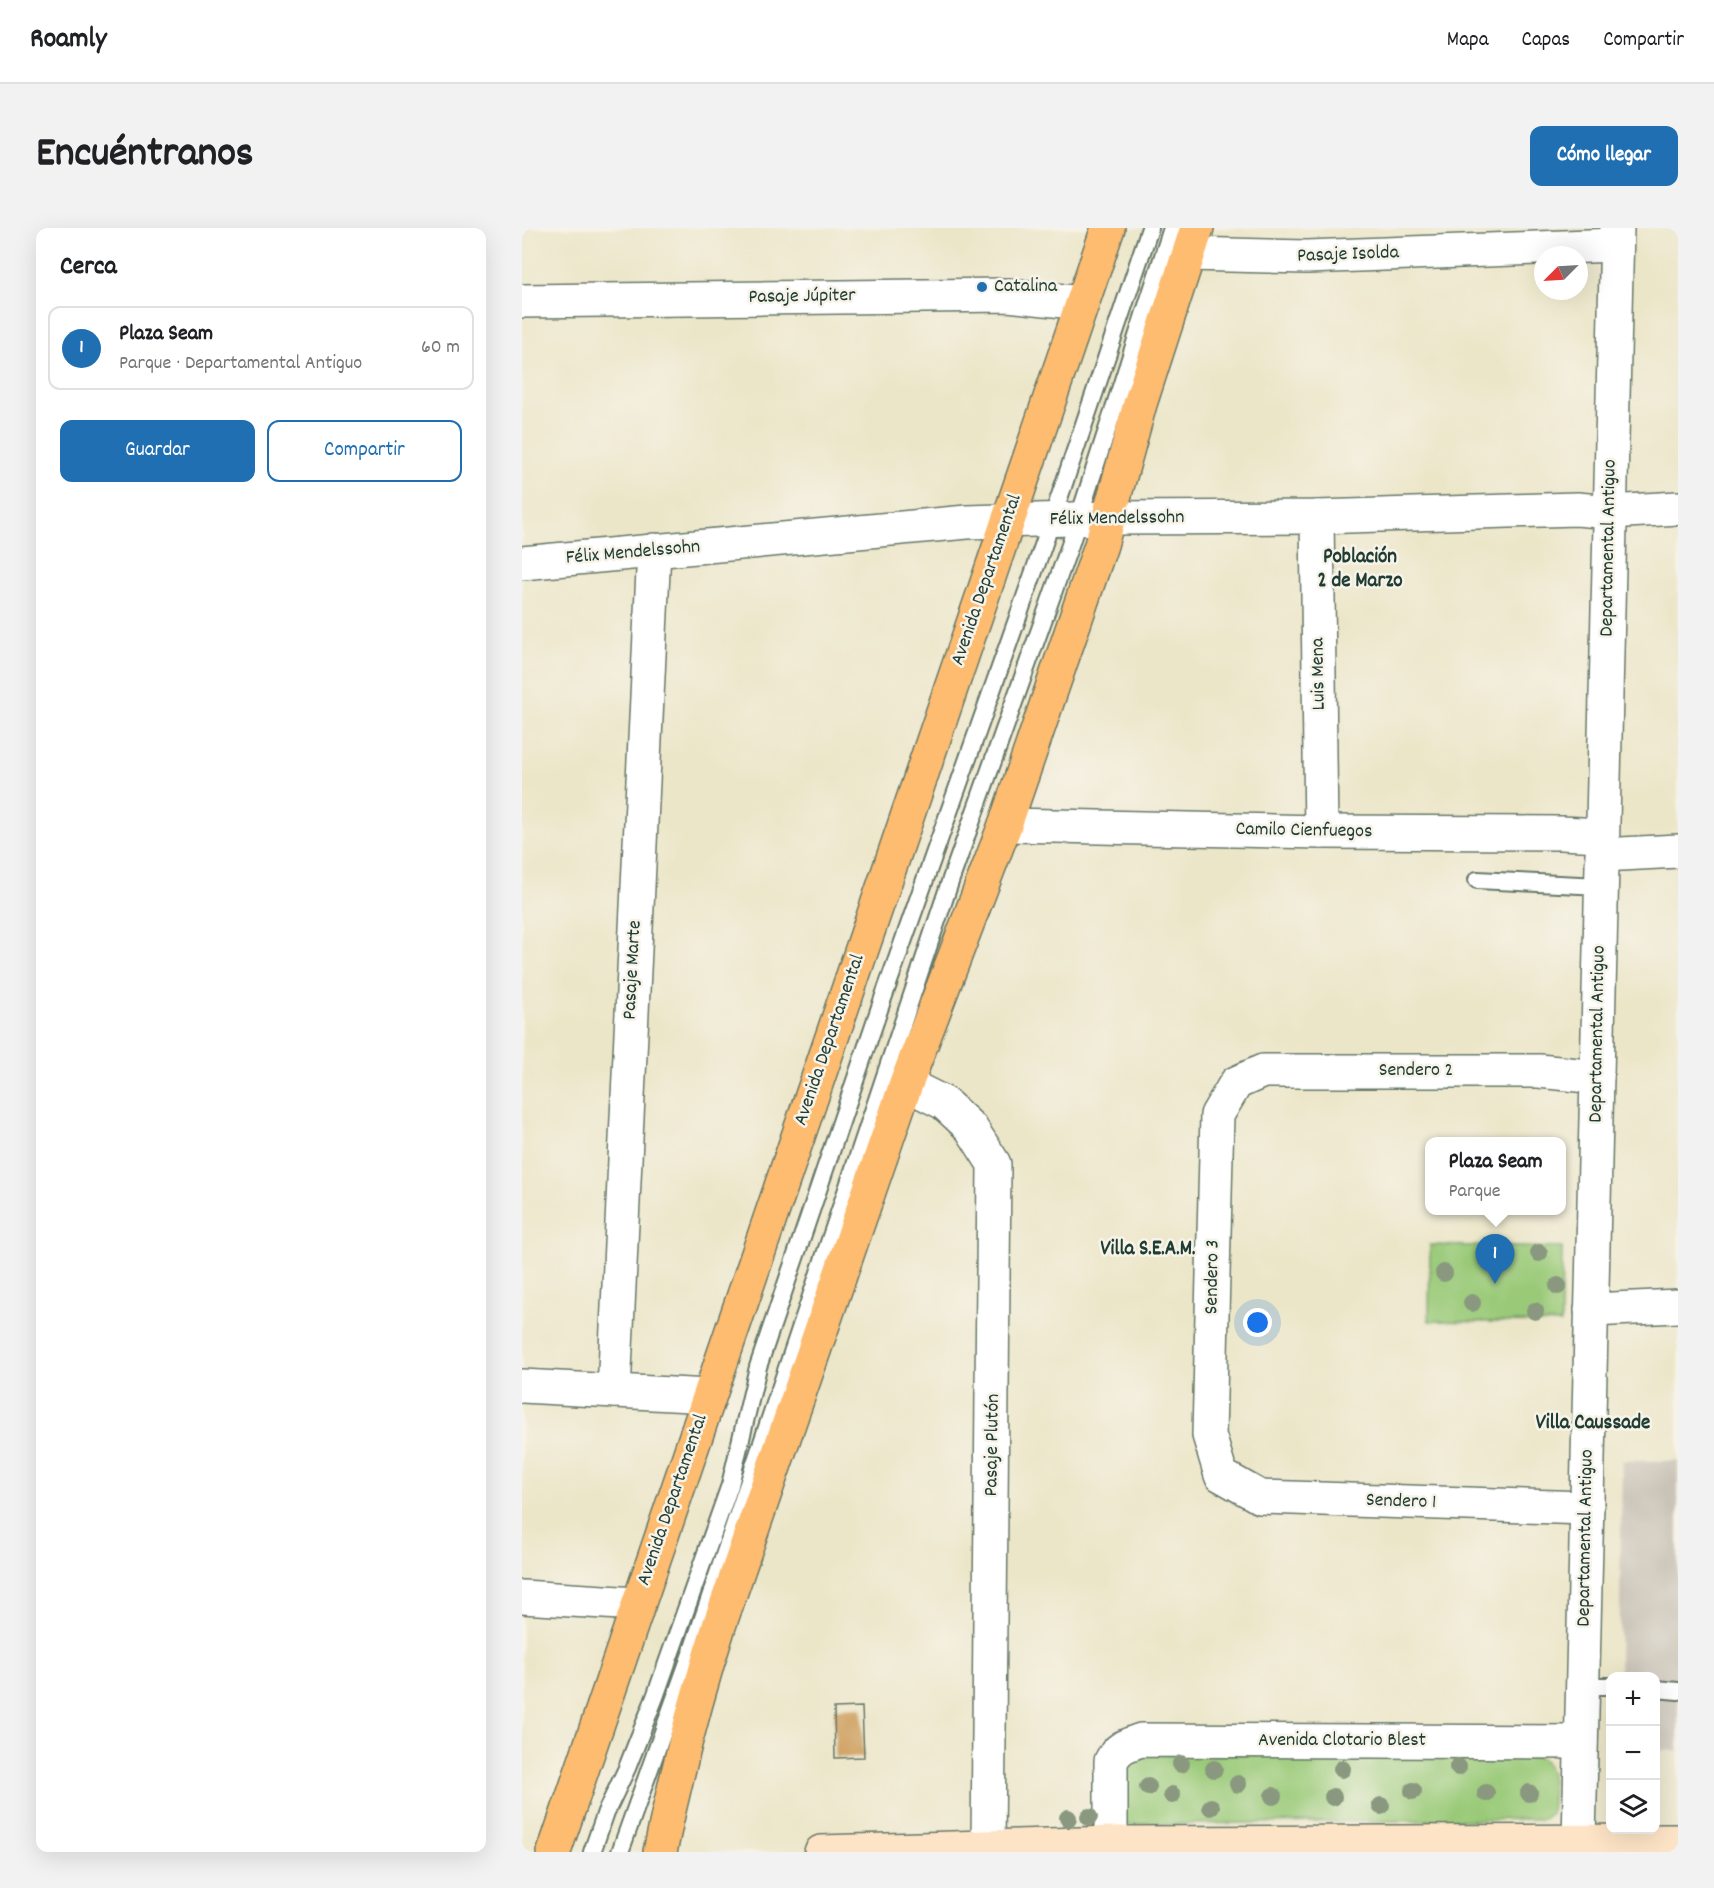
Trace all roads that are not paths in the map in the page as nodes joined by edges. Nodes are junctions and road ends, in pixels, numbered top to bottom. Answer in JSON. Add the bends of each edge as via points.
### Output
{"nodes":[{"id":1,"x":1108,"y":228,"type":"edge"},
{"id":2,"x":1150,"y":228,"type":"edge"},
{"id":3,"x":1616,"y":236,"type":"edge"},
{"id":4,"x":1186,"y":237,"type":"edge"},
{"id":5,"x":522,"y":301,"type":"edge"},
{"id":6,"x":1082,"y":303,"type":"junction"},
{"id":7,"x":1678,"y":508,"type":"edge"},
{"id":8,"x":1610,"y":512,"type":"junction"},
{"id":9,"x":1317,"y":517,"type":"junction"},
{"id":10,"x":1079,"y":519,"type":"junction"},
{"id":11,"x":1007,"y":521,"type":"junction"},
{"id":12,"x":654,"y":550,"type":"junction"},
{"id":13,"x":522,"y":563,"type":"edge"},
{"id":14,"x":1005,"y":825,"type":"junction"},
{"id":15,"x":1321,"y":832,"type":"junction"},
{"id":16,"x":1678,"y":851,"type":"edge"},
{"id":17,"x":1602,"y":859,"type":"junction"},
{"id":18,"x":1477,"y":880,"type":"dead end"},
{"id":19,"x":1597,"y":1077,"type":"junction"},
{"id":20,"x":1236,"y":1083,"type":"joint"},
{"id":21,"x":906,"y":1084,"type":"junction"},
{"id":22,"x":1678,"y":1306,"type":"edge"},
{"id":23,"x":1591,"y":1310,"type":"junction"},
{"id":24,"x":522,"y":1386,"type":"edge"},
{"id":25,"x":614,"y":1391,"type":"junction"},
{"id":26,"x":709,"y":1396,"type":"junction"},
{"id":27,"x":1221,"y":1475,"type":"joint"},
{"id":28,"x":1587,"y":1508,"type":"junction"},
{"id":29,"x":522,"y":1598,"type":"edge"},
{"id":30,"x":637,"y":1604,"type":"junction"},
{"id":31,"x":1596,"y":1686,"type":"edge"},
{"id":32,"x":1660,"y":1689,"type":"edge"},
{"id":33,"x":1678,"y":1691,"type":"edge"},
{"id":34,"x":1581,"y":1742,"type":"junction"},
{"id":35,"x":1579,"y":1840,"type":"junction"},
{"id":36,"x":1678,"y":1841,"type":"edge"},
{"id":37,"x":988,"y":1847,"type":"junction"},
{"id":38,"x":1114,"y":1848,"type":"edge"},
{"id":39,"x":554,"y":1852,"type":"edge"},
{"id":40,"x":592,"y":1852,"type":"edge"},
{"id":41,"x":620,"y":1852,"type":"edge"},
{"id":42,"x":660,"y":1852,"type":"edge"},
{"id":43,"x":821,"y":1852,"type":"edge"}],
"edges":[{"from":1,"to":6,"type":"main road","name":"Avenida Departamental"},
{"from":2,"to":10,"type":"lane"},
{"from":3,"to":4,"type":"street","name":"Pasaje Isolda","via":[[1308,257]]},
{"from":3,"to":8,"type":"street","name":"Departamental Antiguo"},
{"from":4,"to":10,"type":"main road","via":[[1140,404]]},
{"from":5,"to":6,"type":"street","name":"Pasaje Júpiter","via":[[1008,295]]},
{"from":6,"to":11,"type":"main road","name":"Avenida Departamental"},
{"from":7,"to":8,"type":"street","name":"Félix Mendelssohn"},
{"from":8,"to":9,"type":"street","name":"Félix Mendelssohn","via":[[1577,509]]},
{"from":8,"to":17,"type":"street","name":"Departamental Antiguo"},
{"from":9,"to":10,"type":"street","name":"Félix Mendelssohn"},
{"from":9,"to":15,"type":"street","name":"Luis Mena"},
{"from":10,"to":11,"type":"street","name":"Félix Mendelssohn"},
{"from":10,"to":14,"type":"main road","via":[[1097,558]]},
{"from":10,"to":40,"type":"lane","via":[[876,1018],[758,1367],[730,1485],[651,1708]]},
{"from":10,"to":41,"type":"lane","via":[[951,879],[692,1651]]},
{"from":11,"to":12,"type":"street","name":"Félix Mendelssohn"},
{"from":11,"to":26,"type":"main road","name":"Avenida Departamental"},
{"from":12,"to":13,"type":"street","name":"Félix Mendelssohn"},
{"from":12,"to":25,"type":"street","name":"Pasaje Marte"},
{"from":14,"to":15,"type":"street","name":"Camilo Cienfuegos"},
{"from":14,"to":21,"type":"main road"},
{"from":15,"to":17,"type":"street","name":"Camilo Cienfuegos","via":[[1561,833]]},
{"from":16,"to":17,"type":"street","name":"Camilo Cienfuegos"},
{"from":17,"to":18,"type":"lane"},
{"from":17,"to":19,"type":"street","name":"Departamental Antiguo"},
{"from":19,"to":20,"type":"street","name":"Sendero 2","via":[[1539,1071],[1263,1071]]},
{"from":19,"to":23,"type":"street","name":"Departamental Antiguo"},
{"from":20,"to":27,"type":"street","name":"Sendero 3","via":[[1217,1115],[1209,1435]]},
{"from":21,"to":37,"type":"street","name":"Pasaje Plutón","via":[[944,1103],[971,1128],[994,1164]]},
{"from":21,"to":42,"type":"main road","via":[[699,1687]]},
{"from":22,"to":23,"type":"street"},
{"from":23,"to":28,"type":"street","name":"Departamental Antiguo"},
{"from":24,"to":25,"type":"street"},
{"from":25,"to":26,"type":"street"},
{"from":26,"to":30,"type":"main road","name":"Avenida Departamental"},
{"from":27,"to":28,"type":"street","name":"Sendero 1","via":[[1260,1497]]},
{"from":28,"to":31,"type":"street","name":"Departamental Antiguo"},
{"from":29,"to":30,"type":"street"},
{"from":30,"to":39,"type":"main road","name":"Avenida Departamental"},
{"from":31,"to":34,"type":"street","name":"Departamental Antiguo"},
{"from":32,"to":33,"type":"lane"},
{"from":34,"to":35,"type":"street","name":"Departamental Antiguo"},
{"from":34,"to":38,"type":"street","name":"Avenida Clotario Blest","via":[[1141,1740],[1125,1745],[1111,1761]]},
{"from":35,"to":36,"type":"main road"},
{"from":35,"to":38,"type":"main road"},
{"from":37,"to":38,"type":"main road"},
{"from":37,"to":43,"type":"main road"}]}
